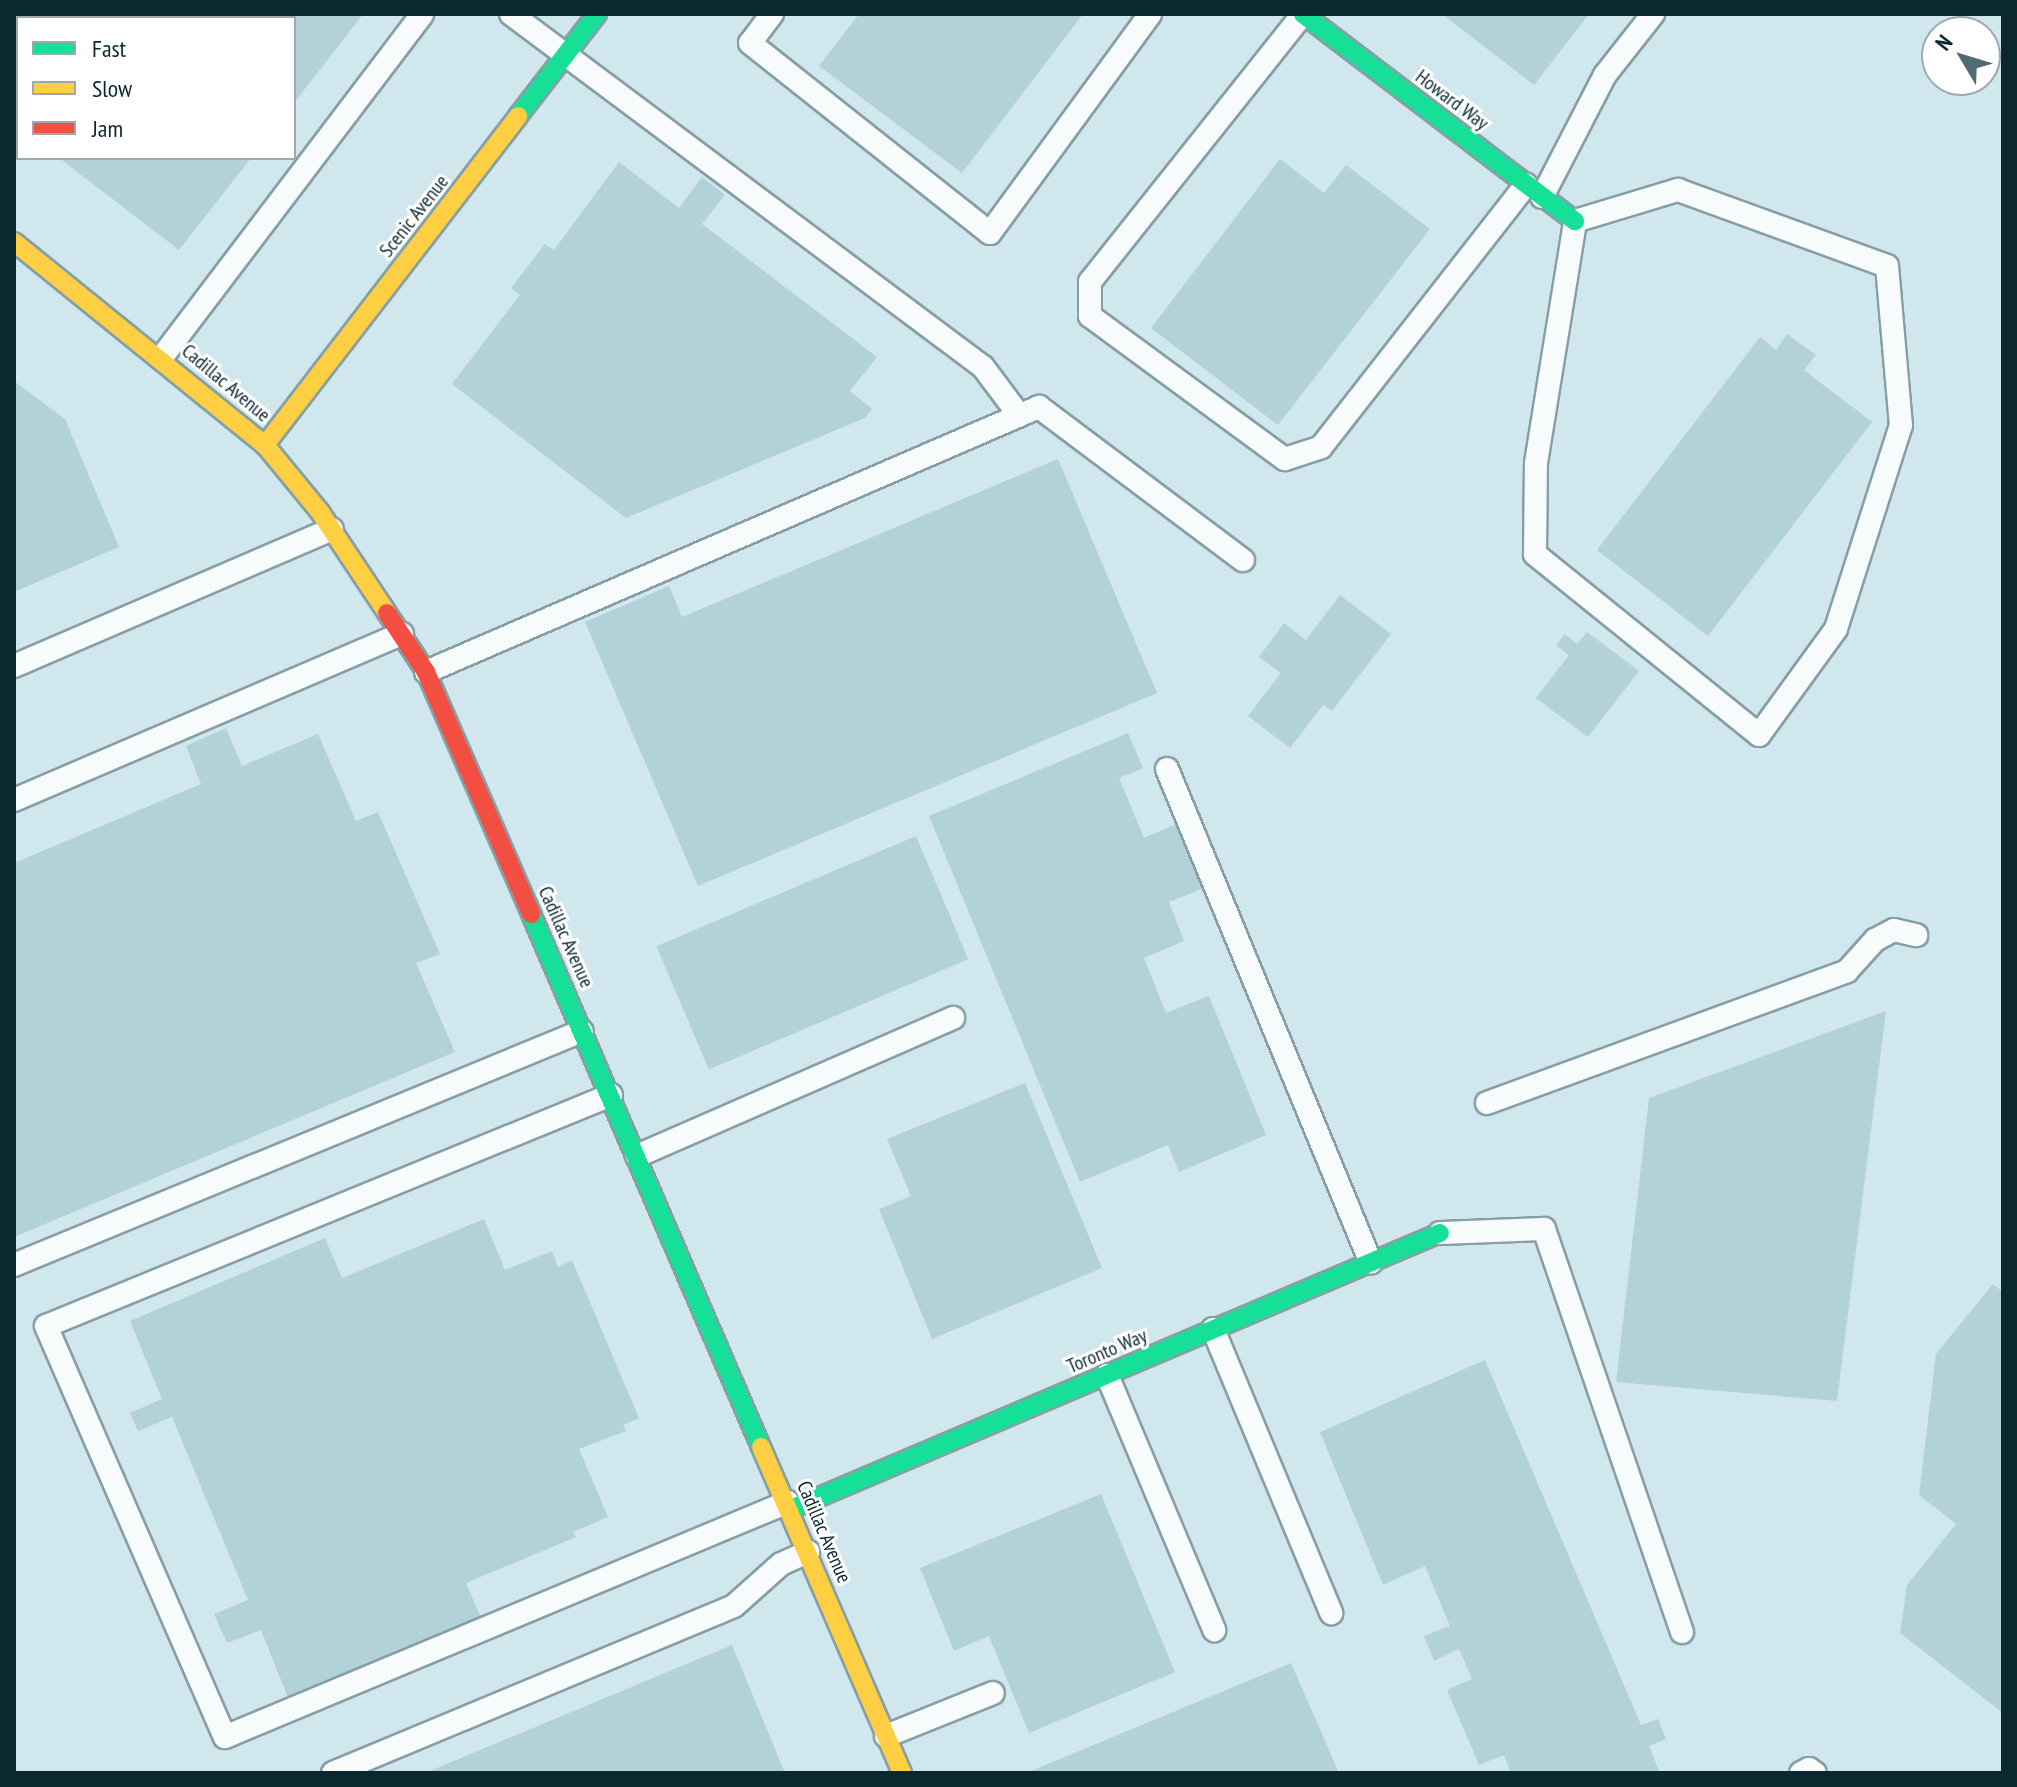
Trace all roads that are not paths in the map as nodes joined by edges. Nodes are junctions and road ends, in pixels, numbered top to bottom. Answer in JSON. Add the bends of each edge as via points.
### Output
{"nodes":[{"id":1,"x":422,"y":14,"type":"edge"},
{"id":2,"x":511,"y":14,"type":"edge"},
{"id":3,"x":597,"y":14,"type":"edge"},
{"id":4,"x":772,"y":14,"type":"edge"},
{"id":5,"x":1150,"y":14,"type":"edge"},
{"id":6,"x":1303,"y":14,"type":"edge"},
{"id":7,"x":1653,"y":14,"type":"edge"},
{"id":8,"x":565,"y":56,"type":"junction"},
{"id":9,"x":1534,"y":191,"type":"junction"},
{"id":10,"x":1575,"y":221,"type":"junction"},
{"id":11,"x":14,"y":242,"type":"edge"},
{"id":12,"x":162,"y":357,"type":"junction"},
{"id":13,"x":1019,"y":415,"type":"junction"},
{"id":14,"x":265,"y":445,"type":"junction"},
{"id":15,"x":332,"y":529,"type":"junction"},
{"id":16,"x":1243,"y":560,"type":"dead end"},
{"id":17,"x":402,"y":634,"type":"junction"},
{"id":18,"x":14,"y":666,"type":"edge"},
{"id":19,"x":426,"y":672,"type":"junction"},
{"id":20,"x":1167,"y":769,"type":"dead end"},
{"id":21,"x":14,"y":800,"type":"edge"},
{"id":22,"x":1916,"y":935,"type":"dead end"},
{"id":23,"x":953,"y":1018,"type":"dead end"},
{"id":24,"x":582,"y":1031,"type":"junction"},
{"id":25,"x":611,"y":1095,"type":"junction"},
{"id":26,"x":1487,"y":1103,"type":"dead end"},
{"id":27,"x":637,"y":1156,"type":"junction"},
{"id":28,"x":1440,"y":1233,"type":"joint"},
{"id":29,"x":1371,"y":1263,"type":"junction"},
{"id":30,"x":14,"y":1265,"type":"edge"},
{"id":31,"x":1213,"y":1329,"type":"junction"},
{"id":32,"x":1107,"y":1375,"type":"junction"},
{"id":33,"x":789,"y":1506,"type":"junction"},
{"id":34,"x":808,"y":1552,"type":"junction"},
{"id":35,"x":1331,"y":1613,"type":"dead end"},
{"id":36,"x":1214,"y":1630,"type":"dead end"},
{"id":37,"x":1682,"y":1632,"type":"dead end"},
{"id":38,"x":993,"y":1693,"type":"dead end"},
{"id":39,"x":886,"y":1736,"type":"junction"},
{"id":40,"x":333,"y":1773,"type":"edge"},
{"id":41,"x":902,"y":1773,"type":"edge"},
{"id":42,"x":1801,"y":1773,"type":"edge"},
{"id":43,"x":1815,"y":1773,"type":"edge"}],
"edges":[{"from":1,"to":12,"type":"lane"},
{"from":2,"to":8,"type":"lane"},
{"from":3,"to":8,"type":"street","name":"Scenic Avenue"},
{"from":4,"to":5,"type":"lane","via":[[750,43],[990,233]]},
{"from":6,"to":9,"type":"street","name":"Howard Way"},
{"from":6,"to":9,"type":"lane","via":[[1090,282],[1090,316],[1285,459],[1321,447]]},
{"from":7,"to":9,"type":"lane","via":[[1605,75]]},
{"from":8,"to":13,"type":"lane","via":[[983,367]]},
{"from":8,"to":14,"type":"street","name":"Scenic Avenue"},
{"from":9,"to":10,"type":"street","name":"Howard Way"},
{"from":10,"to":10,"type":"lane","via":[[1536,463],[1535,554],[1759,735],[1836,629],[1901,425],[1887,266],[1678,190]]},
{"from":11,"to":12,"type":"street","name":"Cadillac Avenue"},
{"from":12,"to":14,"type":"street","name":"Cadillac Avenue"},
{"from":13,"to":16,"type":"lane","via":[[1039,407]]},
{"from":13,"to":19,"type":"lane"},
{"from":14,"to":15,"type":"street","name":"Cadillac Avenue"},
{"from":15,"to":17,"type":"street","name":"Cadillac Avenue"},
{"from":15,"to":18,"type":"lane"},
{"from":17,"to":19,"type":"street","name":"Cadillac Avenue"},
{"from":17,"to":21,"type":"lane"},
{"from":19,"to":24,"type":"street","name":"Cadillac Avenue"},
{"from":20,"to":29,"type":"lane"},
{"from":22,"to":26,"type":"lane","via":[[1894,930],[1875,940],[1847,971]]},
{"from":23,"to":27,"type":"lane"},
{"from":24,"to":25,"type":"street","name":"Cadillac Avenue"},
{"from":24,"to":30,"type":"lane"},
{"from":25,"to":27,"type":"street","name":"Cadillac Avenue"},
{"from":25,"to":33,"type":"lane","via":[[46,1326],[225,1737]]},
{"from":27,"to":33,"type":"street","name":"Cadillac Avenue"},
{"from":28,"to":29,"type":"street","name":"Toronto Way"},
{"from":28,"to":37,"type":"lane","via":[[1544,1229]]},
{"from":29,"to":31,"type":"street","name":"Toronto Way"},
{"from":31,"to":32,"type":"street","name":"Toronto Way"},
{"from":31,"to":35,"type":"lane"},
{"from":32,"to":33,"type":"street","name":"Toronto Way"},
{"from":32,"to":36,"type":"lane"},
{"from":33,"to":34,"type":"street","name":"Cadillac Avenue"},
{"from":34,"to":39,"type":"street","name":"Cadillac Avenue"},
{"from":34,"to":40,"type":"lane","via":[[781,1564],[734,1606]]},
{"from":38,"to":39,"type":"lane"},
{"from":39,"to":41,"type":"street","name":"Cadillac Avenue"},
{"from":42,"to":43,"type":"lane"}]}
